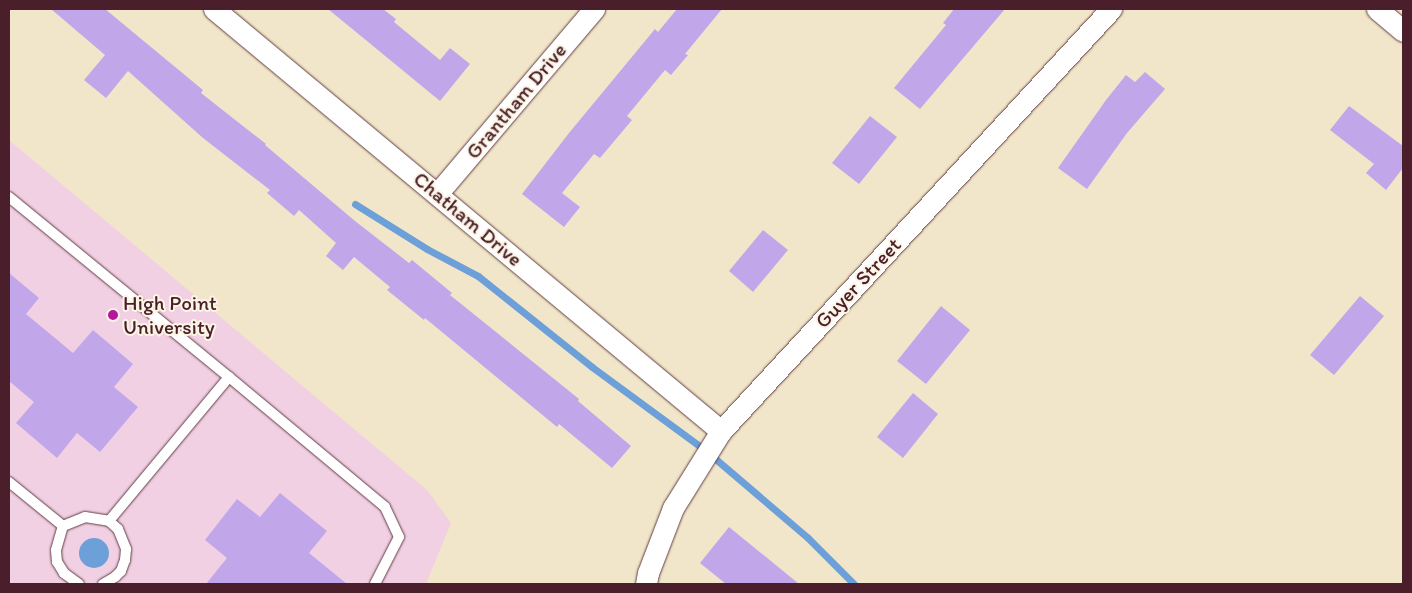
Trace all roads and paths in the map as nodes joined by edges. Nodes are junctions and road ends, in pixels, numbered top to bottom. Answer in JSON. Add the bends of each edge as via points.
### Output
{"nodes":[{"id":1,"x":214,"y":9,"type":"edge"},
{"id":2,"x":594,"y":9,"type":"edge"},
{"id":3,"x":1111,"y":9,"type":"edge"},
{"id":4,"x":1377,"y":9,"type":"edge"},
{"id":5,"x":1403,"y":32,"type":"edge"},
{"id":6,"x":437,"y":194,"type":"junction"},
{"id":7,"x":9,"y":197,"type":"edge"},
{"id":8,"x":229,"y":377,"type":"junction"},
{"id":9,"x":721,"y":431,"type":"junction"},
{"id":10,"x":9,"y":482,"type":"edge"},
{"id":11,"x":109,"y":521,"type":"junction"},
{"id":12,"x":63,"y":526,"type":"junction"},
{"id":13,"x":74,"y":583,"type":"edge"},
{"id":14,"x":103,"y":584,"type":"edge"},
{"id":15,"x":375,"y":584,"type":"edge"},
{"id":16,"x":646,"y":584,"type":"edge"}],
"edges":[{"from":1,"to":6,"type":"street","name":"Chatham Drive"},
{"from":2,"to":6,"type":"street","name":"Grantham Drive"},
{"from":3,"to":9,"type":"street","name":"Guyer Street"},
{"from":4,"to":5,"type":"street"},
{"from":6,"to":9,"type":"street","name":"Chatham Drive"},
{"from":7,"to":8,"type":"lane"},
{"from":8,"to":11,"type":"lane"},
{"from":8,"to":15,"type":"lane","via":[[385,507],[399,537]]},
{"from":9,"to":16,"type":"street","name":"Guyer Street","via":[[673,508]]},
{"from":10,"to":12,"type":"lane"},
{"from":11,"to":12,"type":"lane","via":[[86,516]]},
{"from":11,"to":14,"type":"lane","via":[[123,537],[125,560],[115,577]]},
{"from":12,"to":13,"type":"lane","via":[[56,550],[58,562]]}]}
